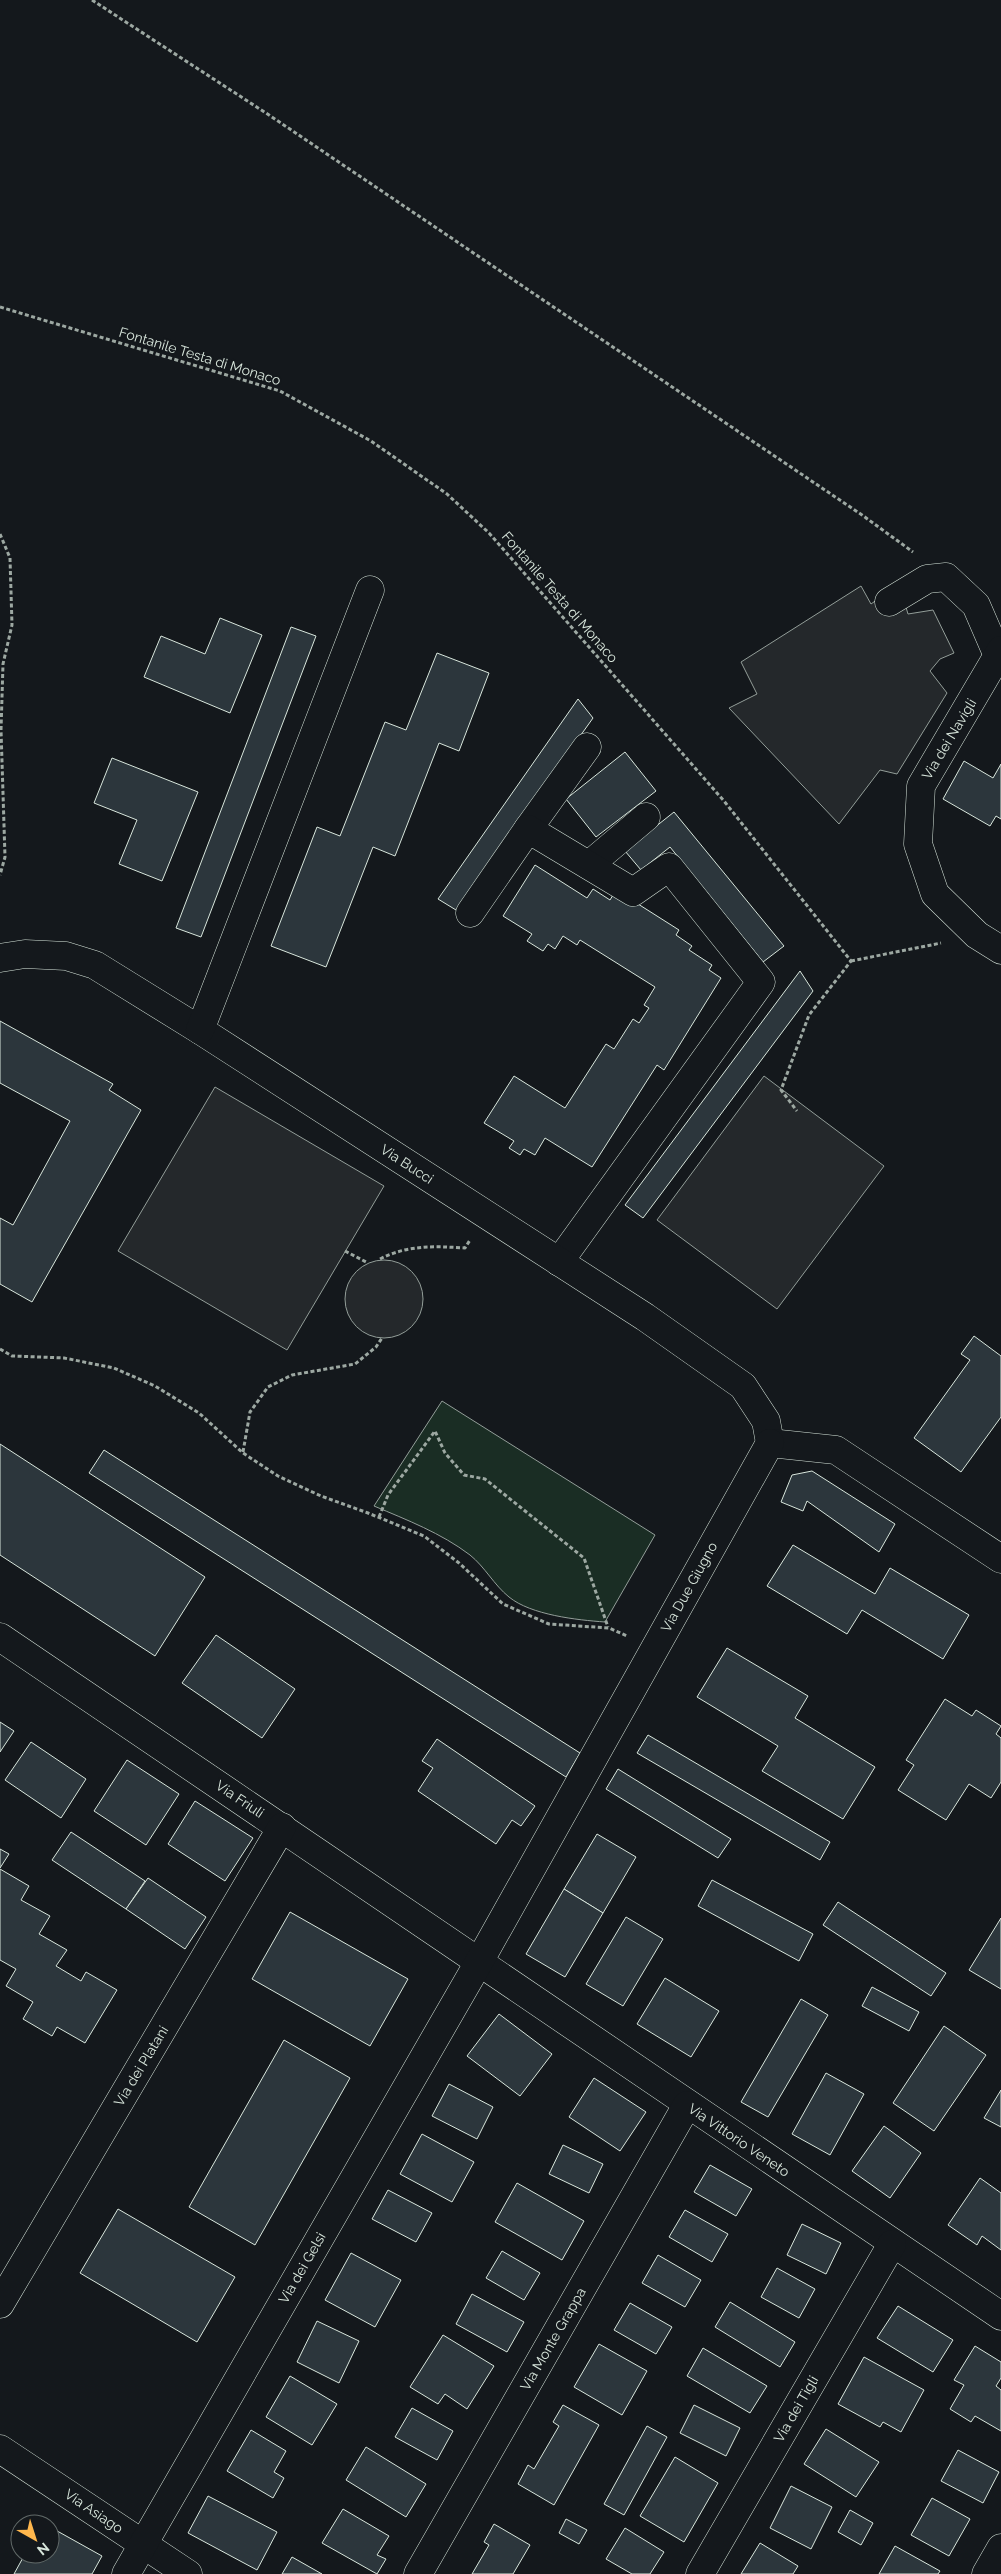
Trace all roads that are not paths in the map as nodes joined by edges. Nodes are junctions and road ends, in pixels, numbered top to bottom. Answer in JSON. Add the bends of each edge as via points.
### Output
{"nodes":[{"id":1,"x":370,"y":590,"type":"dead end"},
{"id":2,"x":889,"y":602,"type":"dead end"},
{"id":3,"x":999,"y":653,"type":"edge"},
{"id":4,"x":587,"y":747,"type":"dead end"},
{"id":5,"x":646,"y":817,"type":"dead end"},
{"id":6,"x":528,"y":829,"type":"junction"},
{"id":7,"x":588,"y":865,"type":"junction"},
{"id":8,"x":470,"y":912,"type":"dead end"},
{"id":9,"x":1001,"y":950,"type":"edge"},
{"id":10,"x":0,"y":958,"type":"edge"},
{"id":11,"x":200,"y":1030,"type":"junction"},
{"id":12,"x":560,"y":1262,"type":"junction"},
{"id":13,"x":770,"y":1443,"type":"junction"},
{"id":14,"x":1001,"y":1560,"type":"edge"},
{"id":15,"x":0,"y":1637,"type":"edge"},
{"id":16,"x":282,"y":1827,"type":"junction"},
{"id":17,"x":479,"y":1962,"type":"junction"},
{"id":18,"x":687,"y":2105,"type":"junction"},
{"id":19,"x":892,"y":2244,"type":"junction"},
{"id":20,"x":0,"y":2304,"type":"edge"},
{"id":21,"x":1001,"y":2316,"type":"edge"},
{"id":22,"x":0,"y":2449,"type":"edge"},
{"id":23,"x":143,"y":2544,"type":"junction"},
{"id":24,"x":1001,"y":2548,"type":"edge"},
{"id":25,"x":126,"y":2574,"type":"edge"},
{"id":26,"x":188,"y":2574,"type":"edge"},
{"id":27,"x":418,"y":2574,"type":"edge"},
{"id":28,"x":700,"y":2574,"type":"edge"},
{"id":29,"x":986,"y":2574,"type":"edge"}],
"edges":[{"from":1,"to":11,"type":"street"},
{"from":2,"to":3,"type":"street","via":[[926,579],[946,577],[976,605]]},
{"from":3,"to":9,"type":"street","name":"Via dei Navigli","via":[[921,786],[918,844],[935,894],[977,936]]},
{"from":4,"to":6,"type":"street"},
{"from":5,"to":7,"type":"street"},
{"from":6,"to":7,"type":"street"},
{"from":6,"to":8,"type":"street"},
{"from":7,"to":12,"type":"street","via":[[633,892],[668,867],[762,982]]},
{"from":10,"to":11,"type":"street","name":"Via Bucci","via":[[25,954],[66,956],[95,965]]},
{"from":11,"to":12,"type":"street","name":"Via Bucci"},
{"from":12,"to":13,"type":"street","name":"Via Bucci","via":[[743,1386],[766,1421]]},
{"from":13,"to":14,"type":"street","via":[[836,1450]]},
{"from":13,"to":17,"type":"street","name":"Via Due Giugno"},
{"from":15,"to":16,"type":"street","name":"Via Friuli"},
{"from":16,"to":17,"type":"street","name":"Via Friuli"},
{"from":16,"to":20,"type":"street","name":"Via dei Platani"},
{"from":17,"to":18,"type":"street","name":"Via Vittorio Veneto"},
{"from":17,"to":23,"type":"street","name":"Via dei Gelsi"},
{"from":18,"to":19,"type":"street","name":"Via Vittorio Veneto"},
{"from":18,"to":27,"type":"street","name":"Via Monte Grappa"},
{"from":19,"to":21,"type":"street","name":"Via Vittorio Veneto"},
{"from":19,"to":28,"type":"street","name":"Via dei Tigli"},
{"from":22,"to":23,"type":"street","name":"Via Asiago"},
{"from":23,"to":25,"type":"street","name":"Via dei Gelsi"},
{"from":23,"to":26,"type":"street","name":"Via Asiago"},
{"from":24,"to":29,"type":"street"}]}
